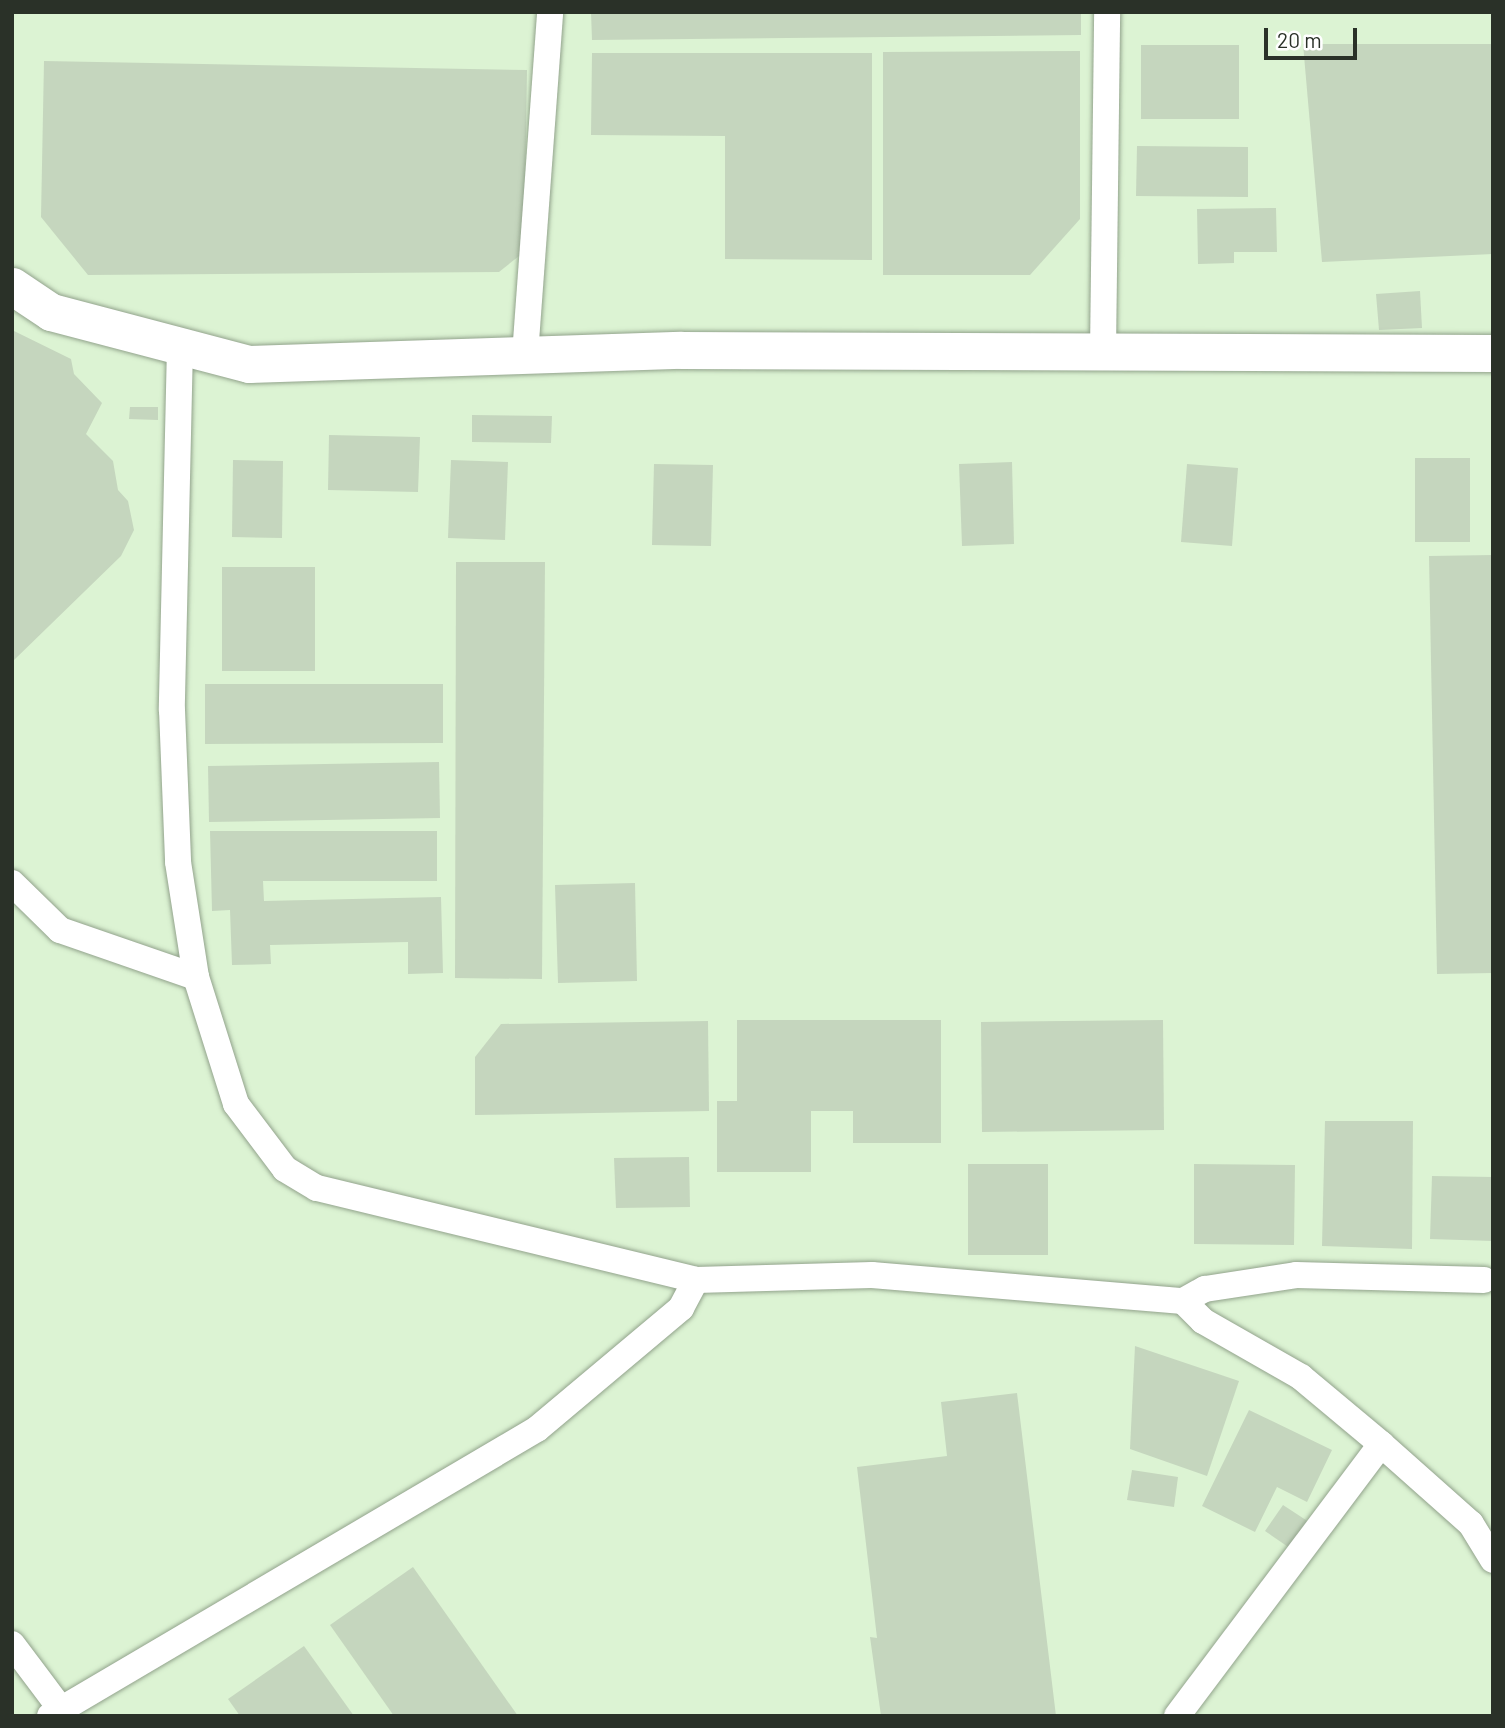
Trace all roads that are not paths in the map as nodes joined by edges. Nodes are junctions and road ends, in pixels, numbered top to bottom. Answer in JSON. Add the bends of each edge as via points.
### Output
{"nodes":[{"id":1,"x":550,"y":12,"type":"edge"},
{"id":2,"x":1107,"y":12,"type":"edge"},
{"id":3,"x":12,"y":286,"type":"edge"},
{"id":4,"x":180,"y":346,"type":"junction"},
{"id":5,"x":1103,"y":352,"type":"junction"},
{"id":6,"x":1493,"y":353,"type":"edge"},
{"id":7,"x":524,"y":355,"type":"junction"},
{"id":8,"x":12,"y":883,"type":"edge"},
{"id":9,"x":196,"y":977,"type":"junction"},
{"id":10,"x":696,"y":1280,"type":"junction"},
{"id":11,"x":1484,"y":1280,"type":"dead end"},
{"id":12,"x":1183,"y":1301,"type":"junction"},
{"id":13,"x":1381,"y":1444,"type":"junction"},
{"id":14,"x":1493,"y":1560,"type":"edge"},
{"id":15,"x":12,"y":1644,"type":"edge"},
{"id":16,"x":55,"y":1712,"type":"edge"},
{"id":17,"x":1177,"y":1716,"type":"edge"}],
"edges":[{"from":1,"to":7,"type":"street"},
{"from":2,"to":5,"type":"street"},
{"from":3,"to":4,"type":"street","via":[[51,312]]},
{"from":4,"to":7,"type":"street","via":[[249,364]]},
{"from":4,"to":9,"type":"street","via":[[172,710],[178,862]]},
{"from":5,"to":6,"type":"street"},
{"from":5,"to":7,"type":"street","via":[[681,350]]},
{"from":8,"to":9,"type":"street","via":[[60,930]]},
{"from":9,"to":10,"type":"street","via":[[236,1104],[285,1169],[317,1188]]},
{"from":10,"to":12,"type":"street","via":[[872,1275]]},
{"from":10,"to":16,"type":"street","via":[[681,1308],[537,1429]]},
{"from":11,"to":12,"type":"street","via":[[1296,1275],[1205,1289]]},
{"from":12,"to":13,"type":"street","via":[[1203,1321],[1301,1377]]},
{"from":13,"to":14,"type":"street","via":[[1471,1524]]},
{"from":13,"to":17,"type":"street"},
{"from":15,"to":16,"type":"street"}]}
